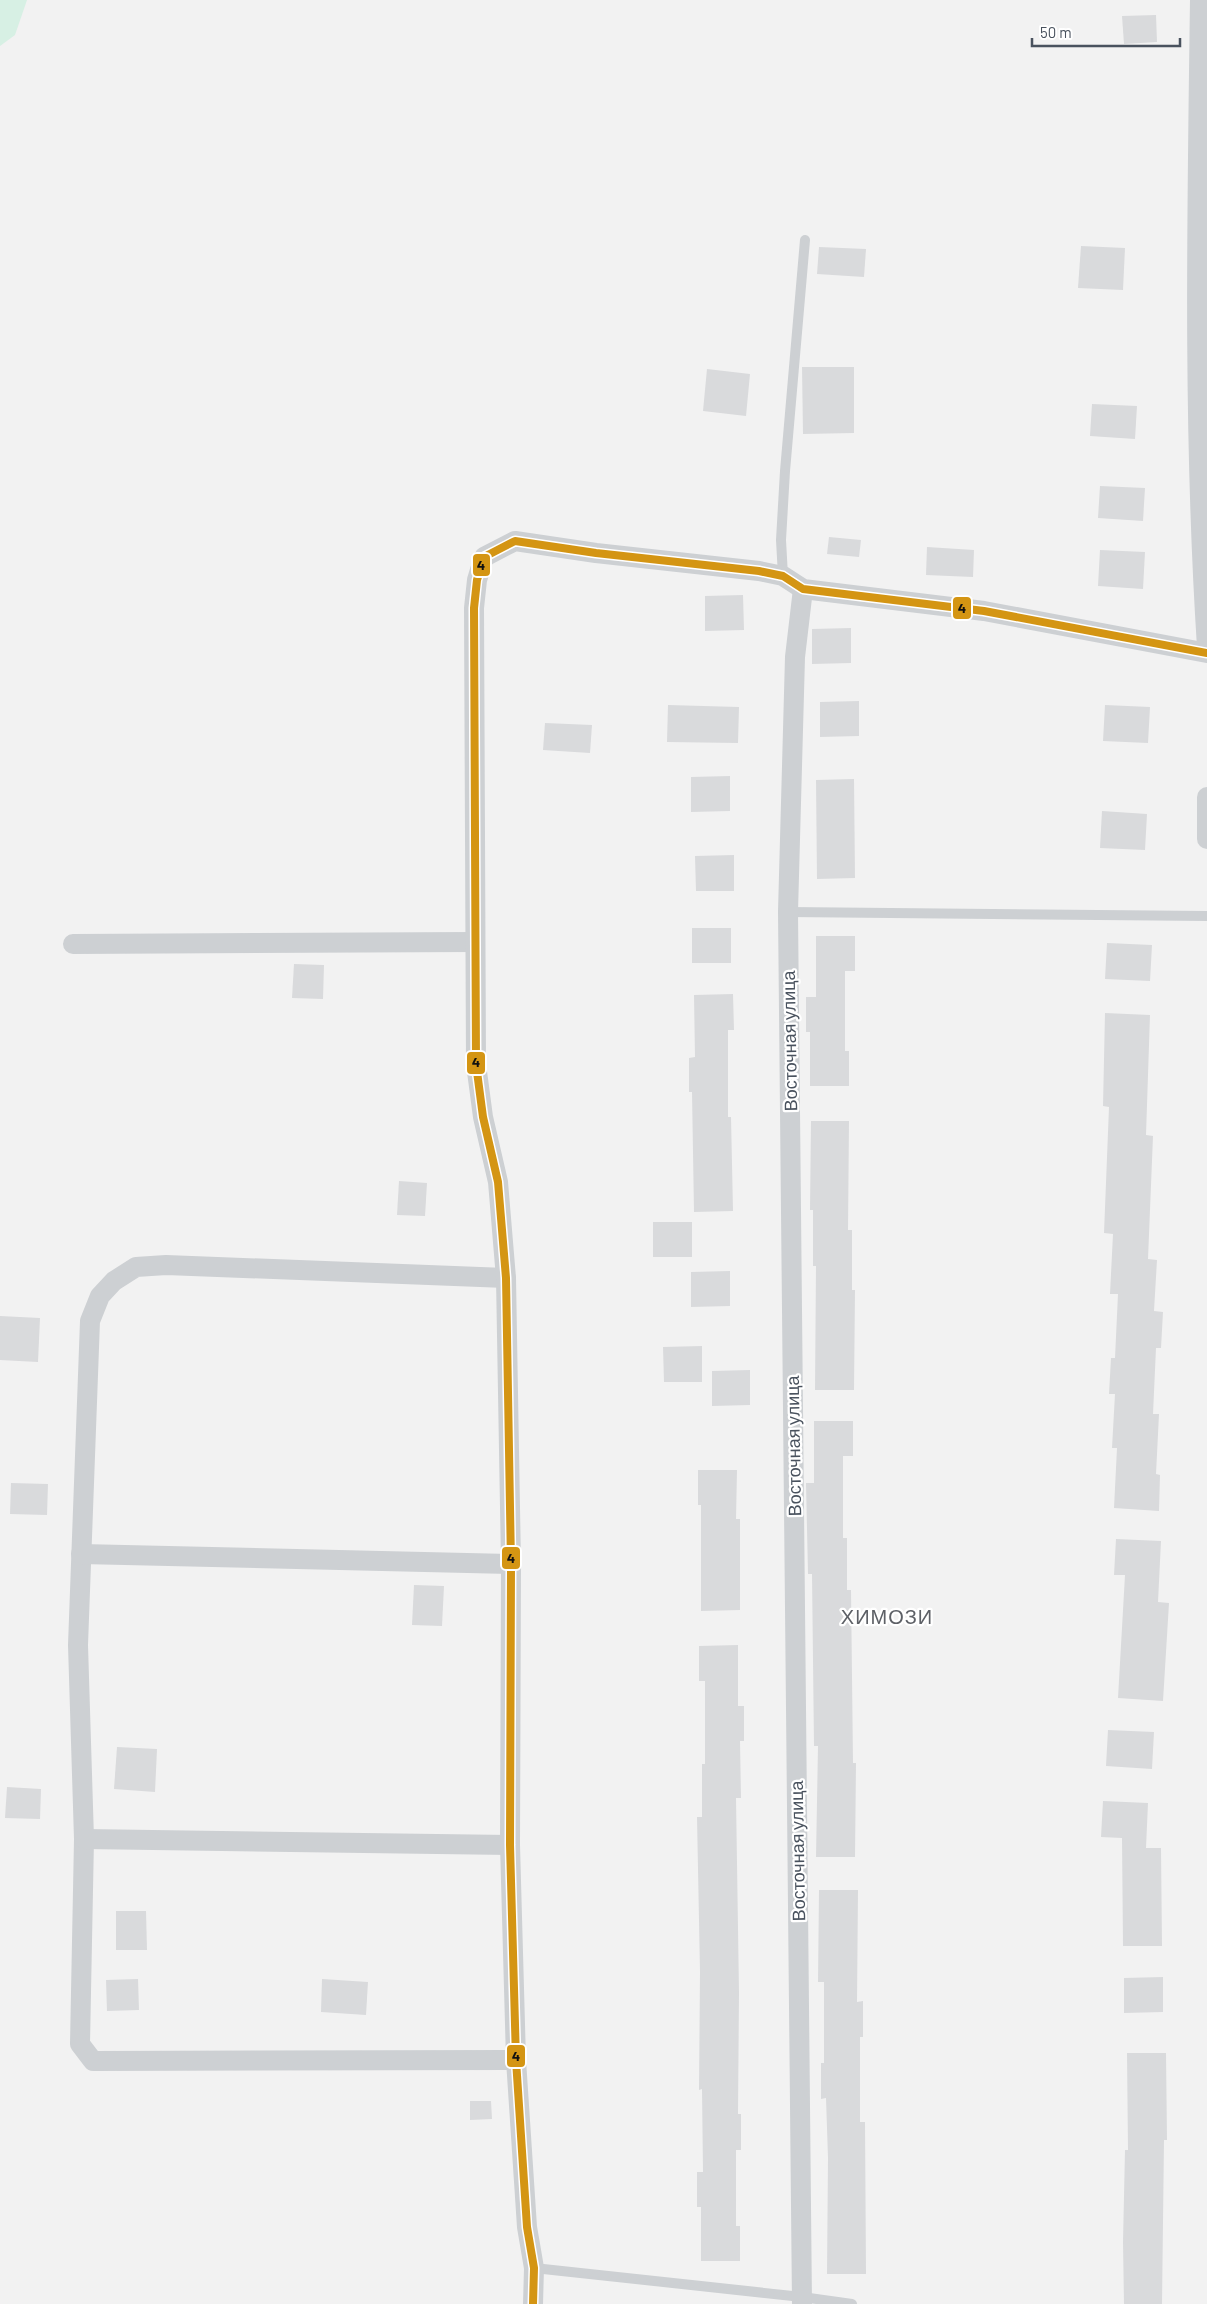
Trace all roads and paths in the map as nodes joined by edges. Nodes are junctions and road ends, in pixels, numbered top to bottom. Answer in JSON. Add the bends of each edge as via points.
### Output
{"nodes":[{"id":1,"x":1200,"y":0,"type":"edge"},
{"id":2,"x":805,"y":240,"type":"dead end"},
{"id":3,"x":783,"y":576,"type":"junction"},
{"id":4,"x":803,"y":589,"type":"junction"},
{"id":5,"x":1207,"y":647,"type":"edge"},
{"id":6,"x":1207,"y":653,"type":"edge"},
{"id":7,"x":1207,"y":797,"type":"edge"},
{"id":8,"x":1207,"y":810,"type":"edge"},
{"id":9,"x":1207,"y":838,"type":"edge"},
{"id":10,"x":788,"y":912,"type":"junction"},
{"id":11,"x":1207,"y":916,"type":"edge"},
{"id":12,"x":474,"y":942,"type":"junction"},
{"id":13,"x":73,"y":944,"type":"dead end"},
{"id":14,"x":506,"y":1278,"type":"junction"},
{"id":15,"x":81,"y":1554,"type":"junction"},
{"id":16,"x":511,"y":1564,"type":"junction"},
{"id":17,"x":84,"y":1839,"type":"junction"},
{"id":18,"x":510,"y":1845,"type":"junction"},
{"id":19,"x":516,"y":2060,"type":"junction"},
{"id":20,"x":534,"y":2268,"type":"junction"},
{"id":21,"x":802,"y":2300,"type":"edge"},
{"id":22,"x":533,"y":2304,"type":"edge"},
{"id":23,"x":852,"y":2304,"type":"edge"}],
"edges":[{"from":1,"to":5,"type":"street","via":[[1197,239],[1202,566]]},
{"from":2,"to":3,"type":"lane","via":[[784,471]]},
{"from":3,"to":4,"type":"street"},
{"from":3,"to":12,"type":"street","via":[[759,570],[515,541],[484,558],[476,580],[474,608]]},
{"from":4,"to":6,"type":"street","via":[[984,611]]},
{"from":4,"to":10,"type":"street","name":"Восточная улица","via":[[795,657]]},
{"from":7,"to":8,"type":"street"},
{"from":8,"to":9,"type":"street"},
{"from":10,"to":11,"type":"lane"},
{"from":10,"to":21,"type":"street","name":"Восточная улица"},
{"from":12,"to":13,"type":"street"},
{"from":12,"to":14,"type":"street","via":[[476,1064],[498,1182]]},
{"from":14,"to":15,"type":"street","via":[[166,1265],[136,1267],[114,1281],[100,1296],[90,1320]]},
{"from":14,"to":16,"type":"street"},
{"from":15,"to":16,"type":"street"},
{"from":15,"to":17,"type":"street","via":[[78,1644]]},
{"from":16,"to":18,"type":"street"},
{"from":17,"to":18,"type":"street"},
{"from":17,"to":19,"type":"street","via":[[80,2044],[93,2061]]},
{"from":18,"to":19,"type":"street"},
{"from":19,"to":20,"type":"street","via":[[527,2227]]},
{"from":20,"to":21,"type":"lane"},
{"from":20,"to":22,"type":"street"},
{"from":21,"to":23,"type":"lane"}]}
